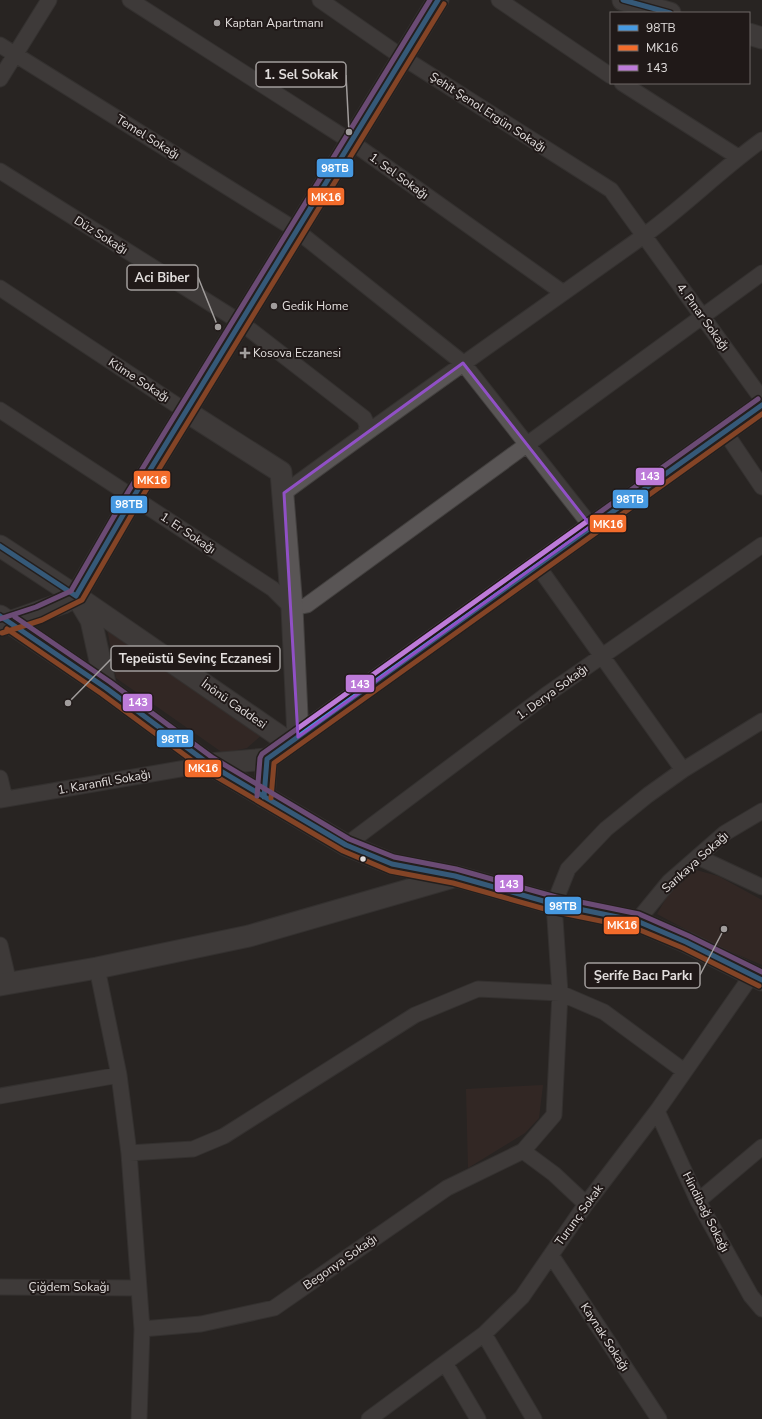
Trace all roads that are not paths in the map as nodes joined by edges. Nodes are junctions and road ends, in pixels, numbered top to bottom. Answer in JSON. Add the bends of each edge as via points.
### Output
{"nodes":[{"id":1,"x":49,"y":0,"type":"edge"},
{"id":2,"x":130,"y":0,"type":"edge"},
{"id":3,"x":320,"y":0,"type":"edge"},
{"id":4,"x":438,"y":0,"type":"edge"},
{"id":5,"x":499,"y":0,"type":"edge"},
{"id":6,"x":622,"y":0,"type":"edge"},
{"id":7,"x":666,"y":12,"type":"edge"},
{"id":8,"x":750,"y":34,"type":"edge"},
{"id":9,"x":762,"y":38,"type":"edge"},
{"id":10,"x":0,"y":45,"type":"edge"},
{"id":11,"x":14,"y":54,"type":"junction"},
{"id":12,"x":402,"y":57,"type":"junction"},
{"id":13,"x":610,"y":75,"type":"edge"},
{"id":14,"x":0,"y":79,"type":"edge"},
{"id":15,"x":624,"y":84,"type":"edge"},
{"id":16,"x":762,"y":140,"type":"edge"},
{"id":17,"x":350,"y":141,"type":"junction"},
{"id":18,"x":738,"y":157,"type":"junction"},
{"id":19,"x":0,"y":171,"type":"edge"},
{"id":20,"x":296,"y":230,"type":"junction"},
{"id":21,"x":644,"y":236,"type":"junction"},
{"id":22,"x":762,"y":274,"type":"edge"},
{"id":23,"x":0,"y":288,"type":"edge"},
{"id":24,"x":562,"y":292,"type":"junction"},
{"id":25,"x":703,"y":317,"type":"junction"},
{"id":26,"x":240,"y":322,"type":"junction"},
{"id":27,"x":463,"y":363,"type":"junction"},
{"id":28,"x":762,"y":399,"type":"edge"},
{"id":29,"x":762,"y":405,"type":"edge"},
{"id":30,"x":0,"y":410,"type":"edge"},
{"id":31,"x":187,"y":412,"type":"junction"},
{"id":32,"x":366,"y":432,"type":"junction"},
{"id":33,"x":725,"y":432,"type":"junction"},
{"id":34,"x":528,"y":445,"type":"junction"},
{"id":35,"x":762,"y":487,"type":"edge"},
{"id":36,"x":284,"y":493,"type":"junction"},
{"id":37,"x":134,"y":496,"type":"junction"},
{"id":38,"x":591,"y":526,"type":"junction"},
{"id":39,"x":762,"y":545,"type":"edge"},
{"id":40,"x":0,"y":546,"type":"edge"},
{"id":41,"x":537,"y":566,"type":"junction"},
{"id":42,"x":76,"y":596,"type":"junction"},
{"id":43,"x":292,"y":608,"type":"junction"},
{"id":44,"x":4,"y":622,"type":"edge"},
{"id":45,"x":602,"y":655,"type":"junction"},
{"id":46,"x":106,"y":688,"type":"junction"},
{"id":47,"x":762,"y":721,"type":"edge"},
{"id":48,"x":293,"y":739,"type":"junction"},
{"id":49,"x":267,"y":759,"type":"junction"},
{"id":50,"x":209,"y":764,"type":"junction"},
{"id":51,"x":683,"y":770,"type":"junction"},
{"id":52,"x":0,"y":778,"type":"edge"},
{"id":53,"x":264,"y":797,"type":"junction"},
{"id":54,"x":2,"y":800,"type":"edge"},
{"id":55,"x":762,"y":812,"type":"edge"},
{"id":56,"x":346,"y":845,"type":"junction"},
{"id":57,"x":698,"y":857,"type":"junction"},
{"id":58,"x":455,"y":876,"type":"junction"},
{"id":59,"x":762,"y":887,"type":"edge"},
{"id":60,"x":554,"y":904,"type":"junction"},
{"id":61,"x":637,"y":921,"type":"junction"},
{"id":62,"x":0,"y":945,"type":"edge"},
{"id":63,"x":98,"y":968,"type":"junction"},
{"id":64,"x":757,"y":977,"type":"edge"},
{"id":65,"x":4,"y":984,"type":"edge"},
{"id":66,"x":560,"y":993,"type":"junction"},
{"id":67,"x":684,"y":1071,"type":"junction"},
{"id":68,"x":119,"y":1074,"type":"junction"},
{"id":69,"x":0,"y":1096,"type":"edge"},
{"id":70,"x":657,"y":1111,"type":"junction"},
{"id":71,"x":762,"y":1147,"type":"edge"},
{"id":72,"x":523,"y":1151,"type":"junction"},
{"id":73,"x":129,"y":1153,"type":"junction"},
{"id":74,"x":698,"y":1201,"type":"junction"},
{"id":75,"x":586,"y":1204,"type":"junction"},
{"id":76,"x":551,"y":1255,"type":"junction"},
{"id":77,"x":0,"y":1287,"type":"edge"},
{"id":78,"x":139,"y":1288,"type":"junction"},
{"id":79,"x":762,"y":1309,"type":"edge"},
{"id":80,"x":142,"y":1329,"type":"junction"},
{"id":81,"x":484,"y":1334,"type":"junction"},
{"id":82,"x":445,"y":1363,"type":"junction"},
{"id":83,"x":138,"y":1419,"type":"edge"},
{"id":84,"x":369,"y":1419,"type":"edge"},
{"id":85,"x":478,"y":1419,"type":"edge"},
{"id":86,"x":534,"y":1419,"type":"edge"},
{"id":87,"x":659,"y":1419,"type":"edge"}],
"edges":[{"from":1,"to":11,"type":"street"},
{"from":2,"to":17,"type":"street","name":"1. Sel Sokağı"},
{"from":3,"to":12,"type":"street","name":"Şehit Şenol Ergün Sokağı"},
{"from":4,"to":12,"type":"street"},
{"from":5,"to":13,"type":"street"},
{"from":6,"to":7,"type":"street"},
{"from":8,"to":9,"type":"street"},
{"from":10,"to":11,"type":"street","name":"Temel Sokağı"},
{"from":11,"to":14,"type":"street"},
{"from":11,"to":20,"type":"street","name":"Temel Sokağı"},
{"from":12,"to":17,"type":"street"},
{"from":12,"to":21,"type":"street","name":"Şehit Şenol Ergün Sokağı","via":[[611,190]]},
{"from":15,"to":18,"type":"street"},
{"from":16,"to":18,"type":"street"},
{"from":17,"to":20,"type":"street"},
{"from":17,"to":24,"type":"street","name":"1. Sel Sokağı"},
{"from":18,"to":21,"type":"street"},
{"from":19,"to":26,"type":"street","name":"Düz Sokağı"},
{"from":20,"to":26,"type":"street"},
{"from":20,"to":27,"type":"street","name":"Temel Sokağı"},
{"from":21,"to":24,"type":"street"},
{"from":21,"to":25,"type":"street","name":"4. Pınar Sokağı"},
{"from":22,"to":25,"type":"street"},
{"from":23,"to":31,"type":"street","name":"Küme Sokağı"},
{"from":24,"to":27,"type":"street"},
{"from":25,"to":28,"type":"street","name":"4. Pınar Sokağı"},
{"from":25,"to":34,"type":"street"},
{"from":26,"to":31,"type":"street"},
{"from":26,"to":32,"type":"street","name":"Düz Sokağı","via":[[364,418]]},
{"from":27,"to":32,"type":"street"},
{"from":27,"to":34,"type":"street","name":"Temel Sokağı"},
{"from":29,"to":33,"type":"street"},
{"from":30,"to":37,"type":"street","name":"1. Er Sokağı"},
{"from":31,"to":36,"type":"street","name":"Küme Sokağı","via":[[281,472]]},
{"from":31,"to":37,"type":"street"},
{"from":32,"to":36,"type":"street"},
{"from":33,"to":35,"type":"street"},
{"from":33,"to":38,"type":"street"},
{"from":34,"to":38,"type":"street","name":"Temel Sokağı"},
{"from":34,"to":43,"type":"street","via":[[307,604]]},
{"from":36,"to":43,"type":"street","name":"Küme Sokağı"},
{"from":37,"to":42,"type":"street"},
{"from":37,"to":43,"type":"street","name":"1. Er Sokağı","via":[[273,589]]},
{"from":38,"to":41,"type":"street"},
{"from":39,"to":45,"type":"street","name":"1. Derya Sokağı"},
{"from":40,"to":42,"type":"street","name":"İnönü Caddesi"},
{"from":41,"to":45,"type":"street"},
{"from":41,"to":48,"type":"street"},
{"from":42,"to":44,"type":"street","via":[[63,603]]},
{"from":42,"to":46,"type":"street","via":[[91,620]]},
{"from":42,"to":48,"type":"street","name":"İnönü Caddesi"},
{"from":43,"to":48,"type":"street","name":"Küme Sokağı"},
{"from":44,"to":46,"type":"street"},
{"from":45,"to":51,"type":"street"},
{"from":45,"to":56,"type":"street","name":"1. Derya Sokağı"},
{"from":46,"to":50,"type":"street"},
{"from":47,"to":51,"type":"street"},
{"from":48,"to":49,"type":"street"},
{"from":49,"to":50,"type":"street"},
{"from":49,"to":53,"type":"street"},
{"from":50,"to":53,"type":"street"},
{"from":50,"to":54,"type":"street","name":"1. Karanfil Sokağı"},
{"from":51,"to":60,"type":"street","via":[[606,829],[568,869]]},
{"from":52,"to":54,"type":"street"},
{"from":53,"to":56,"type":"street"},
{"from":55,"to":57,"type":"street","name":"Sarıkaya Sokağı","via":[[725,833]]},
{"from":56,"to":58,"type":"street","via":[[392,864]]},
{"from":57,"to":59,"type":"street"},
{"from":57,"to":61,"type":"street","name":"Sarıkaya Sokağı","via":[[669,882]]},
{"from":58,"to":60,"type":"street"},
{"from":58,"to":63,"type":"street","via":[[249,936]]},
{"from":60,"to":61,"type":"street"},
{"from":60,"to":66,"type":"street"},
{"from":61,"to":64,"type":"street"},
{"from":62,"to":65,"type":"street"},
{"from":63,"to":65,"type":"street"},
{"from":63,"to":68,"type":"street"},
{"from":64,"to":67,"type":"street","name":"Turunç Sokak"},
{"from":66,"to":67,"type":"street","via":[[604,1012]]},
{"from":66,"to":72,"type":"street","via":[[554,1116]]},
{"from":66,"to":73,"type":"street","via":[[478,989],[415,1015],[224,1136],[193,1149]]},
{"from":67,"to":70,"type":"street","name":"Turunç Sokak"},
{"from":68,"to":69,"type":"street"},
{"from":68,"to":73,"type":"street"},
{"from":70,"to":74,"type":"street","name":"Hindibağ Sokağı"},
{"from":70,"to":75,"type":"street","name":"Turunç Sokak"},
{"from":71,"to":74,"type":"street"},
{"from":72,"to":75,"type":"street","via":[[554,1174]]},
{"from":72,"to":80,"type":"street","name":"Begonya Sokağı","via":[[447,1188],[274,1308],[201,1324]]},
{"from":73,"to":78,"type":"street"},
{"from":74,"to":79,"type":"street","name":"Hindibağ Sokağı","via":[[751,1296]]},
{"from":75,"to":76,"type":"street","name":"Turunç Sokak"},
{"from":76,"to":81,"type":"street","name":"Turunç Sokak","via":[[522,1296]]},
{"from":76,"to":87,"type":"street","name":"Kaynak Sokağı"},
{"from":77,"to":78,"type":"street","name":"Çiğdem Sokağı"},
{"from":78,"to":80,"type":"street"},
{"from":80,"to":83,"type":"street"},
{"from":81,"to":82,"type":"street","name":"Turunç Sokak"},
{"from":81,"to":86,"type":"street"},
{"from":82,"to":84,"type":"street","name":"Turunç Sokak"},
{"from":82,"to":85,"type":"street"}]}
